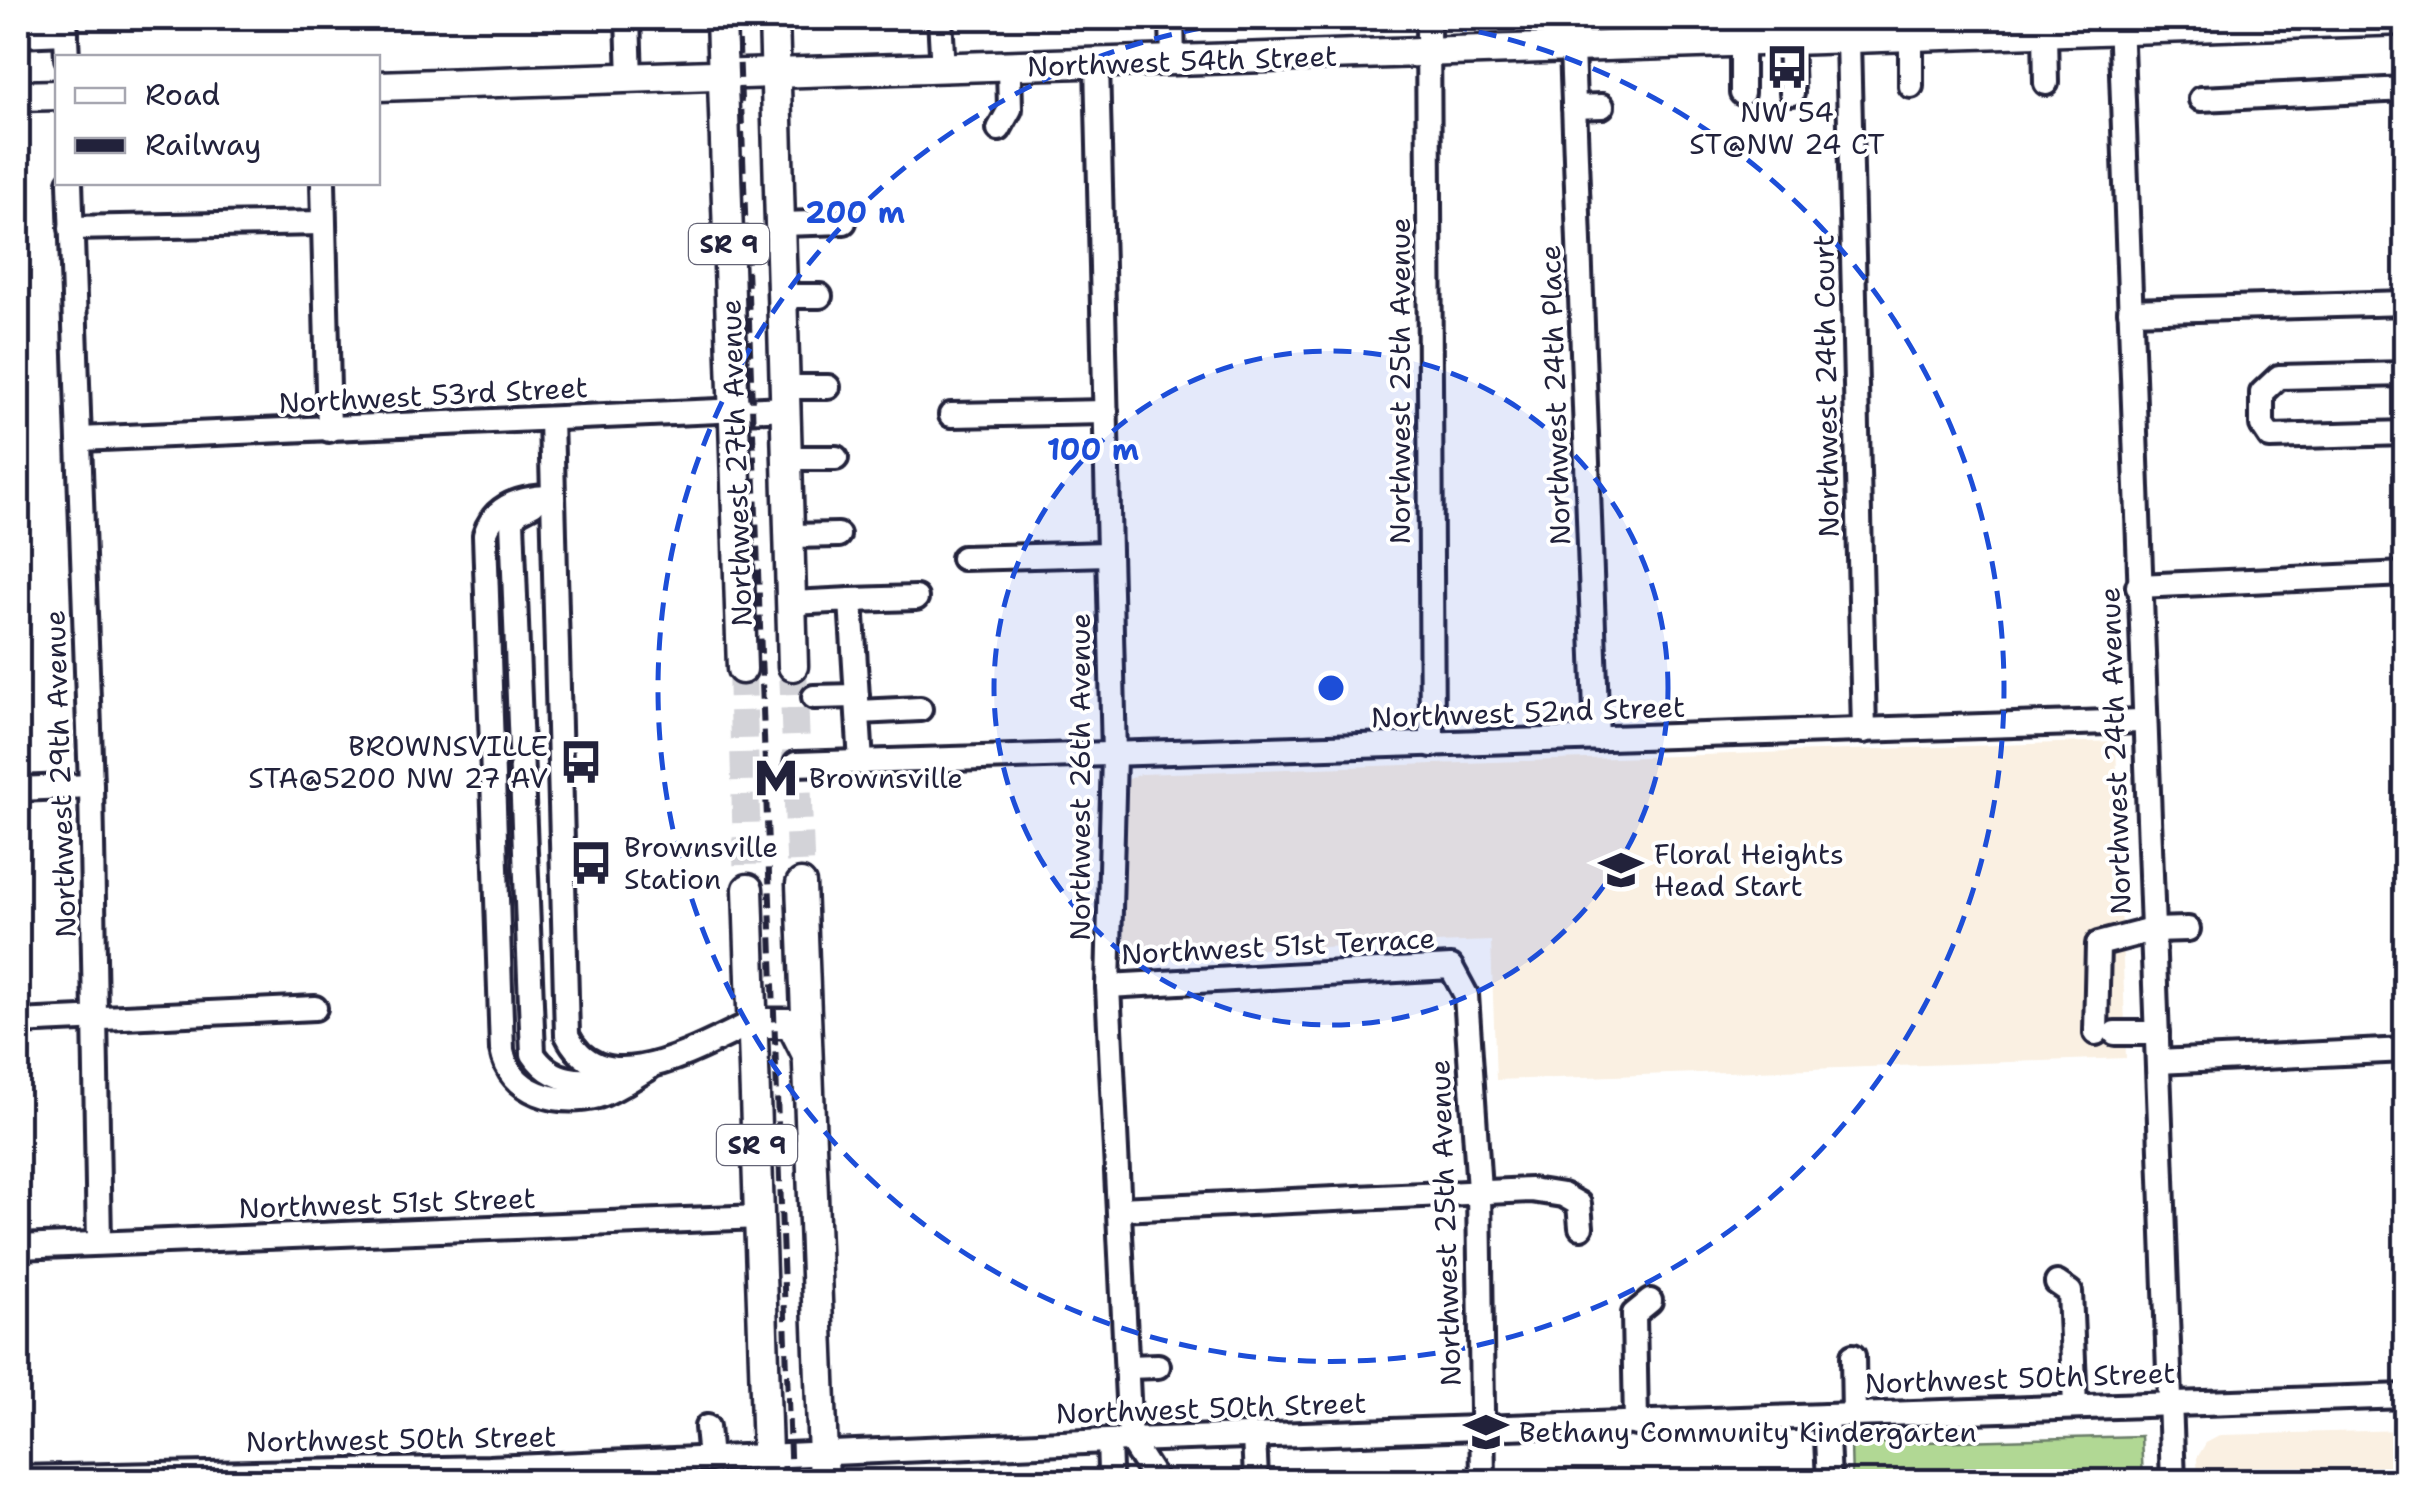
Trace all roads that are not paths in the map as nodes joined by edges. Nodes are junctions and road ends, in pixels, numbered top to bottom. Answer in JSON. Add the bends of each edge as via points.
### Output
{"nodes":[{"id":1,"x":628,"y":18,"type":"edge"},
{"id":2,"x":721,"y":18,"type":"edge"},
{"id":3,"x":774,"y":18,"type":"edge"},
{"id":4,"x":940,"y":18,"type":"edge"},
{"id":5,"x":1172,"y":18,"type":"edge"},
{"id":6,"x":1428,"y":18,"type":"edge"},
{"id":7,"x":2406,"y":20,"type":"edge"},
{"id":8,"x":2289,"y":21,"type":"edge"},
{"id":9,"x":2120,"y":23,"type":"edge"},
{"id":10,"x":66,"y":25,"type":"edge"},
{"id":11,"x":1897,"y":30,"type":"edge"},
{"id":12,"x":1763,"y":32,"type":"edge"},
{"id":13,"x":2045,"y":32,"type":"junction"},
{"id":14,"x":18,"y":35,"type":"edge"},
{"id":15,"x":1848,"y":38,"type":"junction"},
{"id":16,"x":1572,"y":48,"type":"junction"},
{"id":17,"x":1428,"y":53,"type":"junction"},
{"id":18,"x":66,"y":55,"type":"edge"},
{"id":19,"x":1174,"y":61,"type":"junction"},
{"id":20,"x":1097,"y":64,"type":"junction"},
{"id":21,"x":1010,"y":67,"type":"junction"},
{"id":22,"x":942,"y":70,"type":"junction"},
{"id":23,"x":776,"y":75,"type":"junction"},
{"id":24,"x":724,"y":77,"type":"junction"},
{"id":25,"x":630,"y":79,"type":"junction"},
{"id":26,"x":2046,"y":83,"type":"dead end"},
{"id":27,"x":380,"y":86,"type":"edge"},
{"id":28,"x":1912,"y":86,"type":"dead end"},
{"id":29,"x":2406,"y":89,"type":"edge"},
{"id":30,"x":1742,"y":93,"type":"dead end"},
{"id":31,"x":1792,"y":93,"type":"dead end"},
{"id":32,"x":55,"y":95,"type":"edge"},
{"id":33,"x":18,"y":96,"type":"edge"},
{"id":34,"x":2201,"y":100,"type":"dead end"},
{"id":35,"x":1602,"y":106,"type":"dead end"},
{"id":36,"x":1574,"y":107,"type":"junction"},
{"id":37,"x":998,"y":129,"type":"dead end"},
{"id":38,"x":70,"y":185,"type":"edge"},
{"id":39,"x":323,"y":185,"type":"edge"},
{"id":40,"x":844,"y":222,"type":"dead end"},
{"id":41,"x":324,"y":223,"type":"junction"},
{"id":42,"x":782,"y":224,"type":"junction"},
{"id":43,"x":70,"y":228,"type":"junction"},
{"id":44,"x":784,"y":296,"type":"junction"},
{"id":45,"x":820,"y":296,"type":"dead end"},
{"id":46,"x":2406,"y":303,"type":"edge"},
{"id":47,"x":2130,"y":311,"type":"junction"},
{"id":48,"x":2406,"y":374,"type":"edge"},
{"id":49,"x":828,"y":387,"type":"dead end"},
{"id":50,"x":788,"y":397,"type":"junction"},
{"id":51,"x":734,"y":411,"type":"junction"},
{"id":52,"x":1106,"y":412,"type":"junction"},
{"id":53,"x":951,"y":414,"type":"dead end"},
{"id":54,"x":551,"y":420,"type":"junction"},
{"id":55,"x":329,"y":430,"type":"junction"},
{"id":56,"x":2406,"y":433,"type":"edge"},
{"id":57,"x":80,"y":439,"type":"junction"},
{"id":58,"x":790,"y":458,"type":"junction"},
{"id":59,"x":836,"y":458,"type":"dead end"},
{"id":60,"x":553,"y":497,"type":"junction"},
{"id":61,"x":838,"y":535,"type":"dead end"},
{"id":62,"x":791,"y":536,"type":"junction"},
{"id":63,"x":1109,"y":554,"type":"junction"},
{"id":64,"x":963,"y":558,"type":"dead end"},
{"id":65,"x":2406,"y":574,"type":"edge"},
{"id":66,"x":2138,"y":586,"type":"junction"},
{"id":67,"x":916,"y":598,"type":"dead end"},
{"id":68,"x":851,"y":600,"type":"junction"},
{"id":69,"x":792,"y":602,"type":"junction"},
{"id":70,"x":793,"y":666,"type":"tunnel mouth"},
{"id":71,"x":742,"y":669,"type":"tunnel mouth"},
{"id":72,"x":814,"y":697,"type":"dead end"},
{"id":73,"x":858,"y":704,"type":"junction"},
{"id":74,"x":920,"y":709,"type":"dead end"},
{"id":75,"x":2142,"y":721,"type":"junction"},
{"id":76,"x":1864,"y":731,"type":"junction"},
{"id":77,"x":1598,"y":740,"type":"junction"},
{"id":78,"x":1432,"y":745,"type":"junction"},
{"id":79,"x":1114,"y":755,"type":"junction"},
{"id":80,"x":861,"y":763,"type":"junction"},
{"id":81,"x":796,"y":764,"type":"dead end"},
{"id":82,"x":92,"y":786,"type":"junction"},
{"id":83,"x":18,"y":788,"type":"edge"},
{"id":84,"x":801,"y":884,"type":"tunnel mouth"},
{"id":85,"x":748,"y":889,"type":"tunnel mouth"},
{"id":86,"x":2188,"y":928,"type":"dead end"},
{"id":87,"x":2152,"y":930,"type":"junction"},
{"id":88,"x":1451,"y":967,"type":"joint"},
{"id":89,"x":1108,"y":986,"type":"junction"},
{"id":90,"x":315,"y":1008,"type":"dead end"},
{"id":91,"x":97,"y":1019,"type":"junction"},
{"id":92,"x":18,"y":1022,"type":"edge"},
{"id":93,"x":752,"y":1023,"type":"junction"},
{"id":94,"x":2157,"y":1033,"type":"junction"},
{"id":95,"x":2406,"y":1050,"type":"edge"},
{"id":96,"x":807,"y":1054,"type":"junction"},
{"id":97,"x":2158,"y":1062,"type":"junction"},
{"id":98,"x":651,"y":1067,"type":"junction"},
{"id":99,"x":1479,"y":1190,"type":"junction"},
{"id":100,"x":1119,"y":1209,"type":"junction"},
{"id":101,"x":760,"y":1217,"type":"junction"},
{"id":102,"x":1580,"y":1227,"type":"dead end"},
{"id":103,"x":99,"y":1244,"type":"junction"},
{"id":104,"x":18,"y":1247,"type":"edge"},
{"id":105,"x":2057,"y":1283,"type":"dead end"},
{"id":106,"x":1650,"y":1301,"type":"dead end"},
{"id":107,"x":1853,"y":1356,"type":"dead end"},
{"id":108,"x":1158,"y":1366,"type":"dead end"},
{"id":109,"x":1127,"y":1367,"type":"junction"},
{"id":110,"x":2406,"y":1396,"type":"edge"},
{"id":111,"x":2170,"y":1402,"type":"junction"},
{"id":112,"x":2074,"y":1406,"type":"junction"},
{"id":113,"x":1854,"y":1415,"type":"junction"},
{"id":114,"x":1826,"y":1416,"type":"junction"},
{"id":115,"x":1636,"y":1424,"type":"junction"},
{"id":116,"x":707,"y":1426,"type":"dead end"},
{"id":117,"x":1481,"y":1430,"type":"junction"},
{"id":118,"x":1254,"y":1437,"type":"junction"},
{"id":119,"x":1120,"y":1440,"type":"junction"},
{"id":120,"x":710,"y":1459,"type":"junction"},
{"id":121,"x":823,"y":1468,"type":"edge"},
{"id":122,"x":768,"y":1469,"type":"edge"},
{"id":123,"x":1110,"y":1470,"type":"dead end"},
{"id":124,"x":18,"y":1478,"type":"edge"},
{"id":125,"x":107,"y":1478,"type":"edge"},
{"id":126,"x":1256,"y":1478,"type":"dead end"},
{"id":127,"x":1158,"y":1482,"type":"edge"},
{"id":128,"x":1483,"y":1482,"type":"edge"},
{"id":129,"x":1829,"y":1482,"type":"edge"},
{"id":130,"x":2173,"y":1482,"type":"edge"}],
"edges":[{"from":1,"to":25,"type":"street"},
{"from":2,"to":24,"type":"main road","name":"Northwest 27th Avenue","number":"SR 9"},
{"from":3,"to":23,"type":"main road","name":"Northwest 27th Avenue","number":"SR 9"},
{"from":4,"to":22,"type":"street"},
{"from":5,"to":19,"type":"street"},
{"from":6,"to":17,"type":"street","name":"Northwest 25th Avenue"},
{"from":7,"to":8,"type":"main road","name":"Northwest 54th Street"},
{"from":8,"to":9,"type":"main road","name":"Northwest 54th Street"},
{"from":9,"to":13,"type":"main road","name":"Northwest 54th Street"},
{"from":9,"to":47,"type":"street","name":"Northwest 24th Avenue"},
{"from":10,"to":14,"type":"street"},
{"from":10,"to":18,"type":"street"},
{"from":11,"to":13,"type":"main road","name":"Northwest 54th Street"},
{"from":11,"to":15,"type":"main road","name":"Northwest 54th Street"},
{"from":11,"to":28,"type":"street"},
{"from":12,"to":15,"type":"main road","name":"Northwest 54th Street"},
{"from":12,"to":16,"type":"main road","name":"Northwest 54th Street"},
{"from":12,"to":30,"type":"street"},
{"from":12,"to":31,"type":"street"},
{"from":13,"to":26,"type":"street"},
{"from":15,"to":76,"type":"street","name":"Northwest 24th Court"},
{"from":16,"to":17,"type":"main road","name":"Northwest 54th Street"},
{"from":16,"to":36,"type":"street","name":"Northwest 24th Place"},
{"from":17,"to":19,"type":"main road","name":"Northwest 54th Street"},
{"from":17,"to":78,"type":"street","name":"Northwest 25th Avenue"},
{"from":19,"to":20,"type":"main road","name":"Northwest 54th Street"},
{"from":20,"to":21,"type":"main road","name":"Northwest 54th Street"},
{"from":20,"to":52,"type":"street","name":"Northwest 26th Avenue"},
{"from":21,"to":22,"type":"main road","name":"Northwest 54th Street"},
{"from":21,"to":37,"type":"street","via":[[1010,110]]},
{"from":22,"to":23,"type":"main road","name":"Northwest 54th Street"},
{"from":23,"to":24,"type":"main road","name":"Northwest 54th Street"},
{"from":23,"to":42,"type":"main road","name":"Northwest 27th Avenue","number":"SR 9"},
{"from":24,"to":25,"type":"main road","name":"Northwest 54th Street"},
{"from":24,"to":51,"type":"main road","name":"Northwest 27th Avenue","number":"SR 9"},
{"from":25,"to":27,"type":"main road","name":"Northwest 54th Street"},
{"from":29,"to":34,"type":"street"},
{"from":32,"to":33,"type":"main road"},
{"from":35,"to":36,"type":"street"},
{"from":36,"to":77,"type":"street","name":"Northwest 24th Place"},
{"from":38,"to":43,"type":"street","name":"Northwest 29th Avenue"},
{"from":39,"to":41,"type":"street"},
{"from":40,"to":42,"type":"street"},
{"from":41,"to":43,"type":"street"},
{"from":41,"to":55,"type":"street"},
{"from":42,"to":44,"type":"main road","name":"Northwest 27th Avenue","number":"SR 9"},
{"from":43,"to":57,"type":"street","name":"Northwest 29th Avenue"},
{"from":44,"to":45,"type":"street"},
{"from":44,"to":50,"type":"main road","name":"Northwest 27th Avenue","number":"SR 9"},
{"from":46,"to":47,"type":"street"},
{"from":47,"to":66,"type":"street","name":"Northwest 24th Avenue"},
{"from":48,"to":56,"type":"street","via":[[2279,377],[2264,386],[2262,425],[2270,437]]},
{"from":49,"to":50,"type":"street","name":"Northwest 53rd Street"},
{"from":50,"to":51,"type":"street","name":"Northwest 53rd Street"},
{"from":50,"to":58,"type":"main road","name":"Northwest 27th Avenue","number":"SR 9"},
{"from":51,"to":54,"type":"street","name":"Northwest 53rd Street"},
{"from":51,"to":71,"type":"main road","name":"Northwest 27th Avenue","number":"SR 9"},
{"from":52,"to":53,"type":"street"},
{"from":52,"to":63,"type":"street","name":"Northwest 26th Avenue"},
{"from":54,"to":55,"type":"street","name":"Northwest 53rd Street"},
{"from":54,"to":60,"type":"street"},
{"from":55,"to":57,"type":"street","name":"Northwest 53rd Street"},
{"from":57,"to":82,"type":"street","name":"Northwest 29th Avenue"},
{"from":58,"to":59,"type":"street"},
{"from":58,"to":62,"type":"main road","name":"Northwest 27th Avenue","number":"SR 9"},
{"from":60,"to":98,"type":"street","via":[[567,1035],[576,1054],[595,1067]]},
{"from":60,"to":98,"type":"street","via":[[514,502],[496,514],[485,536],[502,1050],[513,1077],[547,1097],[600,1095]]},
{"from":61,"to":62,"type":"street"},
{"from":62,"to":69,"type":"main road","name":"Northwest 27th Avenue","number":"SR 9"},
{"from":63,"to":64,"type":"street"},
{"from":63,"to":79,"type":"street","name":"Northwest 26th Avenue"},
{"from":65,"to":66,"type":"street"},
{"from":66,"to":75,"type":"street","name":"Northwest 24th Avenue"},
{"from":67,"to":68,"type":"street"},
{"from":68,"to":69,"type":"street"},
{"from":68,"to":73,"type":"street"},
{"from":69,"to":70,"type":"main road","name":"Northwest 27th Avenue","number":"SR 9"},
{"from":72,"to":73,"type":"street"},
{"from":73,"to":74,"type":"street"},
{"from":73,"to":80,"type":"street"},
{"from":75,"to":76,"type":"street","name":"Northwest 52nd Street"},
{"from":75,"to":87,"type":"street","name":"Northwest 24th Avenue"},
{"from":76,"to":77,"type":"street","name":"Northwest 52nd Street"},
{"from":77,"to":78,"type":"street","name":"Northwest 52nd Street"},
{"from":78,"to":79,"type":"street","name":"Northwest 52nd Street"},
{"from":79,"to":80,"type":"street","name":"Northwest 52nd Street"},
{"from":79,"to":89,"type":"street","name":"Northwest 26th Avenue"},
{"from":80,"to":81,"type":"street","name":"Northwest 52nd Street"},
{"from":82,"to":83,"type":"street"},
{"from":82,"to":91,"type":"street","name":"Northwest 29th Avenue"},
{"from":84,"to":96,"type":"main road","number":"SR 9"},
{"from":85,"to":93,"type":"main road","number":"SR 9"},
{"from":86,"to":87,"type":"street"},
{"from":87,"to":94,"type":"street","name":"Northwest 24th Avenue"},
{"from":87,"to":94,"type":"street","via":[[2095,948],[2106,1033]]},
{"from":88,"to":89,"type":"street","name":"Northwest 51st Terrace"},
{"from":88,"to":99,"type":"street","name":"Northwest 25th Avenue","via":[[1466,995]]},
{"from":89,"to":100,"type":"street","name":"Northwest 26th Avenue"},
{"from":90,"to":91,"type":"street"},
{"from":91,"to":92,"type":"street"},
{"from":91,"to":103,"type":"street","name":"Northwest 29th Avenue"},
{"from":93,"to":96,"type":"main road","via":[[791,1023]]},
{"from":93,"to":98,"type":"street"},
{"from":93,"to":101,"type":"main road","number":"SR 9"},
{"from":94,"to":97,"type":"street","name":"Northwest 24th Avenue"},
{"from":95,"to":97,"type":"street"},
{"from":96,"to":121,"type":"main road","number":"SR 9"},
{"from":97,"to":111,"type":"street","name":"Northwest 24th Avenue"},
{"from":99,"to":100,"type":"street"},
{"from":99,"to":102,"type":"street","via":[[1564,1194],[1579,1204]]},
{"from":99,"to":117,"type":"street","name":"Northwest 25th Avenue"},
{"from":100,"to":109,"type":"street","name":"Northwest 26th Avenue"},
{"from":101,"to":103,"type":"street","name":"Northwest 51st Street"},
{"from":101,"to":122,"type":"main road","number":"SR 9"},
{"from":103,"to":104,"type":"street","name":"Northwest 51st Street"},
{"from":105,"to":112,"type":"street","via":[[2070,1292]]},
{"from":106,"to":115,"type":"street","via":[[1634,1314]]},
{"from":107,"to":113,"type":"street"},
{"from":108,"to":109,"type":"street"},
{"from":109,"to":119,"type":"street","name":"Northwest 26th Avenue"},
{"from":110,"to":111,"type":"street","name":"Northwest 50th Street"},
{"from":111,"to":112,"type":"street","name":"Northwest 50th Street"},
{"from":111,"to":130,"type":"street","name":"Northwest 24th Avenue"},
{"from":112,"to":113,"type":"street","name":"Northwest 50th Street"},
{"from":113,"to":114,"type":"street","name":"Northwest 50th Street"},
{"from":114,"to":115,"type":"street","name":"Northwest 50th Street"},
{"from":114,"to":129,"type":"street"},
{"from":115,"to":117,"type":"street","name":"Northwest 50th Street"},
{"from":116,"to":120,"type":"street"},
{"from":117,"to":118,"type":"street","name":"Northwest 50th Street"},
{"from":117,"to":128,"type":"street","name":"Northwest 25th Avenue"},
{"from":118,"to":119,"type":"street","name":"Northwest 50th Street"},
{"from":118,"to":126,"type":"street"},
{"from":119,"to":121,"type":"street","name":"Northwest 50th Street"},
{"from":119,"to":123,"type":"street","name":"Northwest 26th Avenue"},
{"from":119,"to":127,"type":"street"},
{"from":120,"to":122,"type":"street","name":"Northwest 50th Street"},
{"from":120,"to":125,"type":"street","name":"Northwest 50th Street"},
{"from":121,"to":122,"type":"street","name":"Northwest 50th Street"},
{"from":124,"to":125,"type":"street","name":"Northwest 50th Street"}]}
